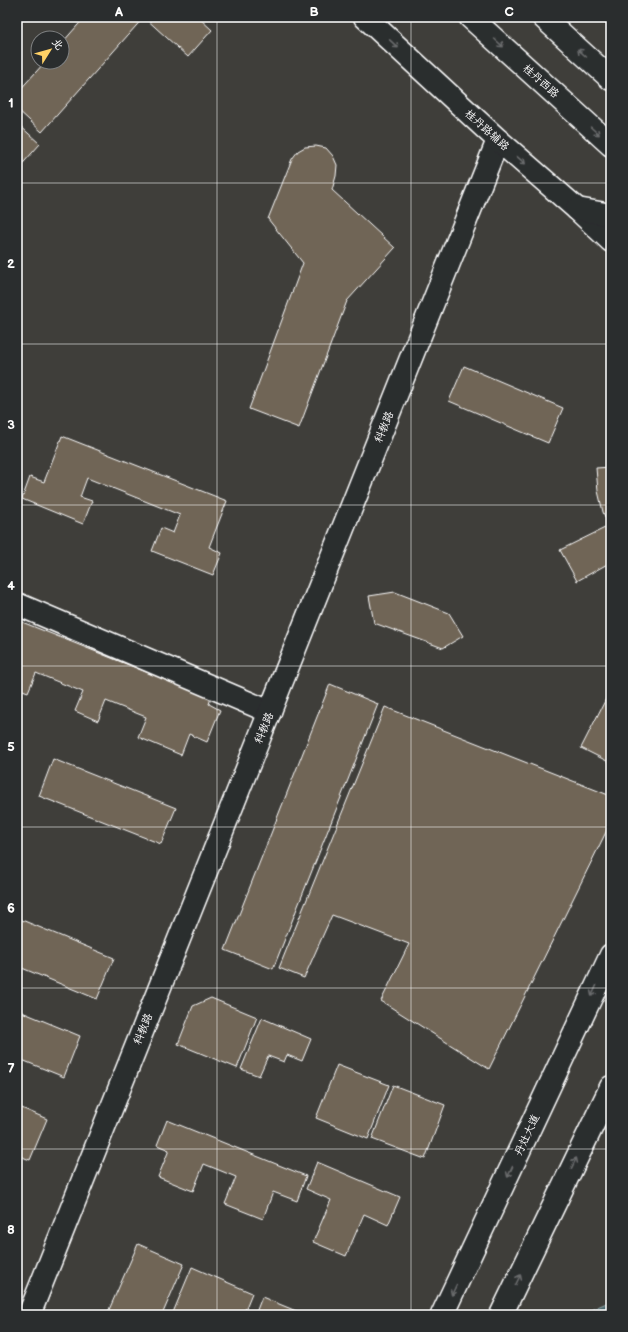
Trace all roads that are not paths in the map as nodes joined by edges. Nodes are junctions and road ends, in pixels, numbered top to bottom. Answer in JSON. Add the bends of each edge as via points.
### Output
{"nodes":[{"id":1,"x":365,"y":17,"type":"edge"},
{"id":2,"x":470,"y":17,"type":"edge"},
{"id":3,"x":543,"y":17,"type":"edge"},
{"id":4,"x":611,"y":79,"type":"edge"},
{"id":5,"x":498,"y":140,"type":"junction"},
{"id":6,"x":611,"y":145,"type":"edge"},
{"id":7,"x":577,"y":208,"type":"junction"},
{"id":8,"x":611,"y":215,"type":"edge"},
{"id":9,"x":611,"y":241,"type":"edge"},
{"id":10,"x":17,"y":604,"type":"edge"},
{"id":11,"x":270,"y":712,"type":"junction"},
{"id":12,"x":611,"y":955,"type":"edge"},
{"id":13,"x":611,"y":1087,"type":"edge"},
{"id":14,"x":29,"y":1315,"type":"edge"},
{"id":15,"x":442,"y":1315,"type":"edge"},
{"id":16,"x":501,"y":1315,"type":"edge"}],
"edges":[{"from":1,"to":5,"type":"main road","name":"桂丹路辅路","one_way":true},
{"from":2,"to":6,"type":"main road","name":"桂丹西路","one_way":true},
{"from":4,"to":3,"type":"main road","one_way":true},
{"from":5,"to":7,"type":"main road","name":"桂丹路辅路","one_way":true},
{"from":5,"to":11,"type":"main road","name":"科教路"},
{"from":7,"to":8,"type":"main road"},
{"from":7,"to":9,"type":"main road","name":"桂丹路辅路"},
{"from":10,"to":11,"type":"main road"},
{"from":11,"to":14,"type":"main road","name":"科教路"},
{"from":12,"to":15,"type":"main road","name":"丹灶大道","one_way":true},
{"from":16,"to":13,"type":"main road","one_way":true}]}
